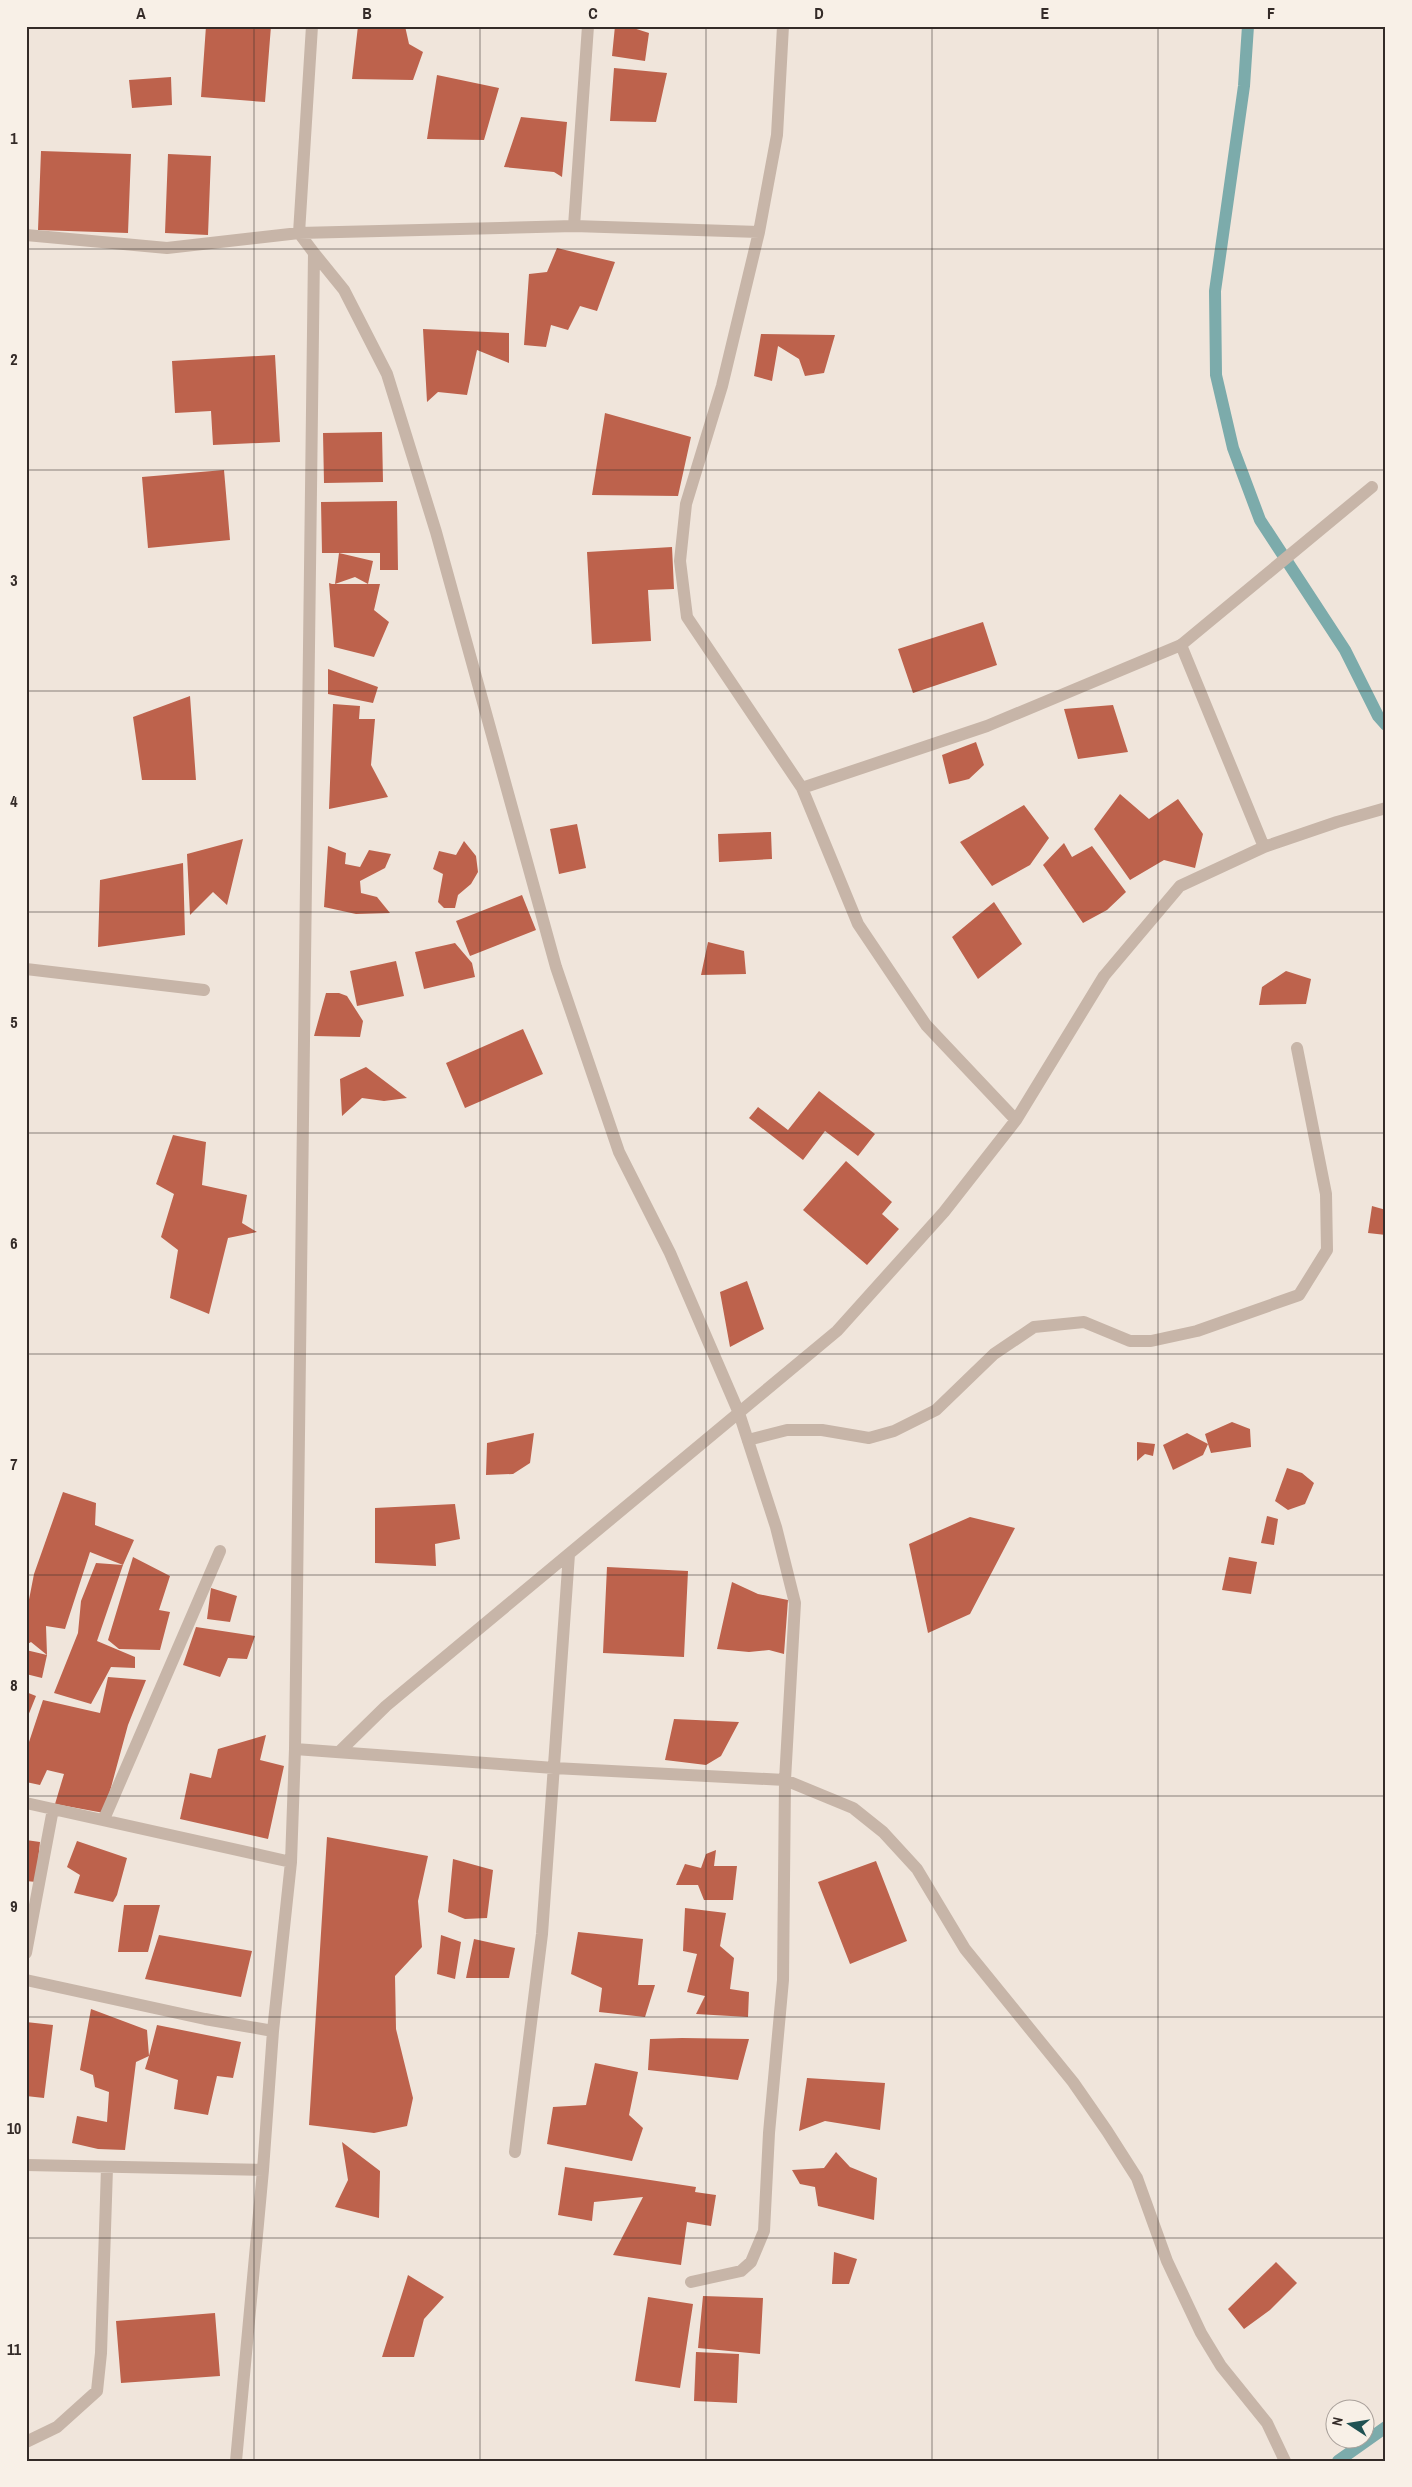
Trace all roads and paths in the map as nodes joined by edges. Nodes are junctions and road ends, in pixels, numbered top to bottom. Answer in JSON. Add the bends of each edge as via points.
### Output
{"nodes":[{"id":1,"x":312,"y":26,"type":"edge"},
{"id":2,"x":588,"y":26,"type":"edge"},
{"id":3,"x":783,"y":26,"type":"edge"},
{"id":4,"x":574,"y":226,"type":"junction"},
{"id":5,"x":759,"y":232,"type":"junction"},
{"id":6,"x":299,"y":233,"type":"junction"},
{"id":7,"x":26,"y":235,"type":"edge"},
{"id":8,"x":314,"y":253,"type":"junction"},
{"id":9,"x":1372,"y":487,"type":"dead end"},
{"id":10,"x":1181,"y":645,"type":"junction"},
{"id":11,"x":802,"y":788,"type":"junction"},
{"id":12,"x":1386,"y":808,"type":"edge"},
{"id":13,"x":1264,"y":847,"type":"junction"},
{"id":14,"x":26,"y":970,"type":"edge"},
{"id":15,"x":204,"y":990,"type":"dead end"},
{"id":16,"x":1296,"y":1048,"type":"dead end"},
{"id":17,"x":1016,"y":1120,"type":"junction"},
{"id":18,"x":739,"y":1413,"type":"junction"},
{"id":19,"x":748,"y":1440,"type":"junction"},
{"id":20,"x":220,"y":1551,"type":"dead end"},
{"id":21,"x":569,"y":1554,"type":"junction"},
{"id":22,"x":295,"y":1749,"type":"junction"},
{"id":23,"x":339,"y":1752,"type":"junction"},
{"id":24,"x":554,"y":1768,"type":"junction"},
{"id":25,"x":785,"y":1780,"type":"junction"},
{"id":26,"x":26,"y":1803,"type":"edge"},
{"id":27,"x":53,"y":1809,"type":"junction"},
{"id":28,"x":104,"y":1819,"type":"junction"},
{"id":29,"x":291,"y":1862,"type":"junction"},
{"id":30,"x":26,"y":1953,"type":"edge"},
{"id":31,"x":26,"y":1980,"type":"edge"},
{"id":32,"x":273,"y":2031,"type":"junction"},
{"id":33,"x":515,"y":2152,"type":"dead end"},
{"id":34,"x":26,"y":2165,"type":"edge"},
{"id":35,"x":107,"y":2168,"type":"junction"},
{"id":36,"x":263,"y":2170,"type":"junction"},
{"id":37,"x":691,"y":2282,"type":"dead end"},
{"id":38,"x":26,"y":2442,"type":"edge"},
{"id":39,"x":236,"y":2461,"type":"edge"},
{"id":40,"x":1285,"y":2461,"type":"edge"}],
"edges":[{"from":1,"to":6,"type":"street"},
{"from":2,"to":4,"type":"street"},
{"from":3,"to":5,"type":"street","via":[[777,134]]},
{"from":4,"to":5,"type":"street"},
{"from":4,"to":6,"type":"street"},
{"from":5,"to":11,"type":"street","via":[[722,386],[686,504],[680,561],[687,617]]},
{"from":6,"to":7,"type":"street","via":[[167,248]]},
{"from":6,"to":8,"type":"street"},
{"from":8,"to":18,"type":"street","via":[[344,290],[387,374],[436,532],[566,995],[619,1152],[670,1253]]},
{"from":8,"to":22,"type":"street"},
{"from":9,"to":10,"type":"street"},
{"from":10,"to":11,"type":"street","via":[[987,726]]},
{"from":10,"to":13,"type":"street"},
{"from":11,"to":17,"type":"street","via":[[858,924],[926,1025]]},
{"from":12,"to":13,"type":"street"},
{"from":13,"to":17,"type":"street","via":[[1180,886],[1104,976]]},
{"from":14,"to":15,"type":"street"},
{"from":16,"to":19,"type":"street","via":[[1326,1194],[1327,1250],[1299,1295],[1197,1331],[1151,1341],[1130,1341],[1084,1322],[1034,1327],[994,1354],[936,1410],[894,1431],[869,1438],[822,1430],[787,1430]]},
{"from":17,"to":18,"type":"street","via":[[944,1212],[837,1331]]},
{"from":18,"to":19,"type":"street"},
{"from":18,"to":21,"type":"street"},
{"from":19,"to":25,"type":"street","via":[[776,1527],[795,1603]]},
{"from":20,"to":28,"type":"street"},
{"from":21,"to":23,"type":"street","via":[[386,1706]]},
{"from":21,"to":24,"type":"street"},
{"from":22,"to":23,"type":"street"},
{"from":22,"to":29,"type":"street"},
{"from":23,"to":24,"type":"street"},
{"from":24,"to":25,"type":"street"},
{"from":24,"to":33,"type":"street","via":[[542,1934]]},
{"from":25,"to":37,"type":"street","via":[[783,1980],[764,2231],[751,2262],[741,2271]]},
{"from":25,"to":40,"type":"street","via":[[853,1808],[883,1832],[917,1869],[965,1949],[1073,2082],[1137,2178],[1167,2261],[1201,2332],[1221,2366],[1267,2423]]},
{"from":26,"to":27,"type":"street"},
{"from":27,"to":28,"type":"street"},
{"from":27,"to":30,"type":"street"},
{"from":28,"to":29,"type":"street"},
{"from":29,"to":32,"type":"street"},
{"from":31,"to":32,"type":"street"},
{"from":32,"to":36,"type":"street"},
{"from":34,"to":35,"type":"street"},
{"from":35,"to":36,"type":"street"},
{"from":35,"to":38,"type":"street","via":[[97,2390],[57,2427]]},
{"from":36,"to":39,"type":"street"}]}
